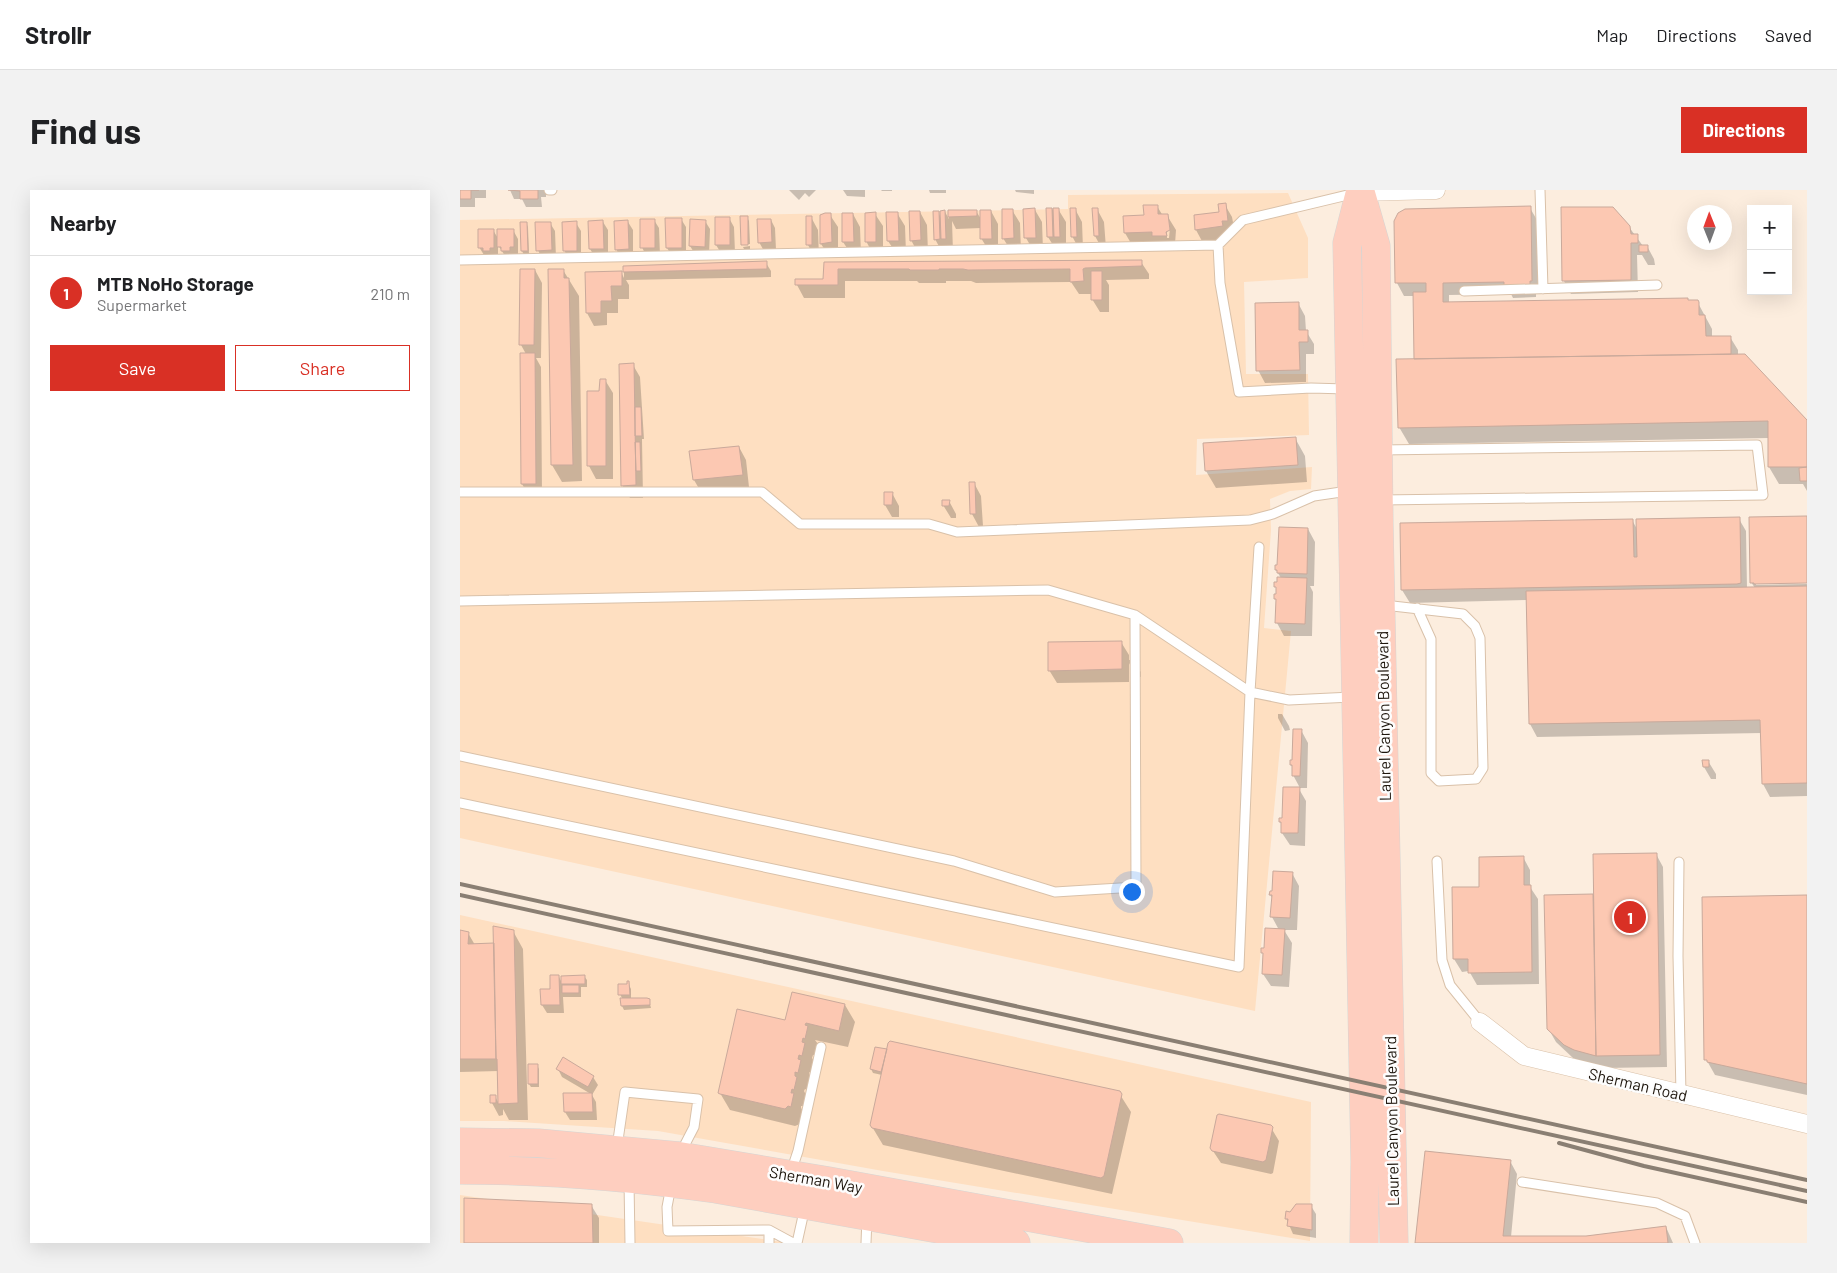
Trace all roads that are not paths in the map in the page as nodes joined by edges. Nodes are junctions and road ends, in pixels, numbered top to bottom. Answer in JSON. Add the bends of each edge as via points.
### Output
{"nodes":[{"id":1,"x":1436,"y":190,"type":"edge"},
{"id":2,"x":1540,"y":190,"type":"edge"},
{"id":3,"x":1360,"y":191,"type":"edge"},
{"id":4,"x":1218,"y":245,"type":"junction"},
{"id":5,"x":460,"y":260,"type":"edge"},
{"id":6,"x":1657,"y":285,"type":"dead end"},
{"id":7,"x":1543,"y":289,"type":"junction"},
{"id":8,"x":1464,"y":290,"type":"dead end"},
{"id":9,"x":1349,"y":389,"type":"junction"},
{"id":10,"x":1378,"y":450,"type":"junction"},
{"id":11,"x":1351,"y":491,"type":"junction"},
{"id":12,"x":460,"y":492,"type":"edge"},
{"id":13,"x":1379,"y":500,"type":"junction"},
{"id":14,"x":1259,"y":548,"type":"dead end"},
{"id":15,"x":460,"y":601,"type":"edge"},
{"id":16,"x":1381,"y":605,"type":"junction"},
{"id":17,"x":1353,"y":606,"type":"junction"},
{"id":18,"x":1417,"y":608,"type":"junction"},
{"id":19,"x":1135,"y":615,"type":"junction"},
{"id":20,"x":1250,"y":692,"type":"junction"},
{"id":21,"x":1355,"y":697,"type":"junction"},
{"id":22,"x":460,"y":756,"type":"edge"},
{"id":23,"x":460,"y":803,"type":"edge"},
{"id":24,"x":1437,"y":860,"type":"dead end"},
{"id":25,"x":1679,"y":862,"type":"dead end"},
{"id":26,"x":1480,"y":1022,"type":"joint"},
{"id":27,"x":822,"y":1047,"type":"dead end"},
{"id":28,"x":1681,"y":1094,"type":"junction"},
{"id":29,"x":1807,"y":1124,"type":"edge"},
{"id":30,"x":460,"y":1142,"type":"edge"},
{"id":31,"x":516,"y":1143,"type":"junction"},
{"id":32,"x":617,"y":1150,"type":"junction"},
{"id":33,"x":679,"y":1156,"type":"junction"},
{"id":34,"x":460,"y":1170,"type":"edge"},
{"id":35,"x":512,"y":1170,"type":"junction"},
{"id":36,"x":620,"y":1178,"type":"junction"},
{"id":37,"x":1522,"y":1182,"type":"dead end"},
{"id":38,"x":671,"y":1183,"type":"junction"},
{"id":39,"x":790,"y":1191,"type":"junction"},
{"id":40,"x":769,"y":1230,"type":"junction"},
{"id":41,"x":866,"y":1230,"type":"edge"},
{"id":42,"x":1035,"y":1231,"type":"edge"},
{"id":43,"x":630,"y":1243,"type":"edge"},
{"id":44,"x":769,"y":1243,"type":"edge"},
{"id":45,"x":793,"y":1243,"type":"edge"},
{"id":46,"x":797,"y":1243,"type":"edge"},
{"id":47,"x":1016,"y":1243,"type":"edge"},
{"id":48,"x":1169,"y":1243,"type":"edge"},
{"id":49,"x":1364,"y":1243,"type":"edge"},
{"id":50,"x":1394,"y":1243,"type":"edge"},
{"id":51,"x":1695,"y":1243,"type":"edge"}],
"edges":[{"from":1,"to":3,"type":"street"},
{"from":2,"to":7,"type":"lane"},
{"from":3,"to":4,"type":"lane","via":[[1243,220]]},
{"from":3,"to":9,"type":"main road","name":"Laurel Canyon Boulevard","via":[[1346,243]]},
{"from":3,"to":10,"type":"main road","name":"Laurel Canyon Boulevard","via":[[1376,246]]},
{"from":4,"to":5,"type":"lane"},
{"from":4,"to":9,"type":"lane","via":[[1220,283],[1239,392]]},
{"from":6,"to":7,"type":"lane"},
{"from":7,"to":8,"type":"lane"},
{"from":9,"to":11,"type":"main road","name":"Laurel Canyon Boulevard"},
{"from":10,"to":13,"type":"main road","name":"Laurel Canyon Boulevard"},
{"from":10,"to":13,"type":"lane","via":[[1757,444],[1763,495]]},
{"from":11,"to":12,"type":"lane","via":[[1314,496],[1250,520],[957,532],[929,524],[800,524],[762,492]]},
{"from":11,"to":17,"type":"main road","name":"Laurel Canyon Boulevard"},
{"from":13,"to":16,"type":"main road","name":"Laurel Canyon Boulevard"},
{"from":14,"to":20,"type":"lane"},
{"from":15,"to":19,"type":"lane","via":[[1048,590]]},
{"from":16,"to":17,"type":"main road"},
{"from":16,"to":18,"type":"lane"},
{"from":16,"to":50,"type":"main road","name":"Laurel Canyon Boulevard"},
{"from":17,"to":21,"type":"main road","name":"Laurel Canyon Boulevard"},
{"from":18,"to":18,"type":"lane","via":[[1431,639],[1432,773],[1438,781],[1476,779],[1483,768],[1480,638],[1475,626],[1463,614]]},
{"from":19,"to":20,"type":"lane"},
{"from":19,"to":22,"type":"lane","via":[[1136,887],[1055,892],[954,861]]},
{"from":20,"to":21,"type":"lane","via":[[1289,700]]},
{"from":20,"to":23,"type":"lane","via":[[1239,967]]},
{"from":21,"to":49,"type":"main road","name":"Laurel Canyon Boulevard"},
{"from":24,"to":26,"type":"lane","via":[[1442,960],[1450,985]]},
{"from":25,"to":28,"type":"lane"},
{"from":26,"to":28,"type":"street","name":"Sherman Road","via":[[1524,1056]]},
{"from":27,"to":39,"type":"lane"},
{"from":28,"to":29,"type":"street","name":"Sherman Road"},
{"from":30,"to":31,"type":"main road","name":"Sherman Way"},
{"from":31,"to":32,"type":"main road","name":"Sherman Way"},
{"from":31,"to":35,"type":"main road"},
{"from":32,"to":33,"type":"main road","name":"Sherman Way"},
{"from":32,"to":33,"type":"lane","via":[[625,1092],[698,1099],[694,1127]]},
{"from":32,"to":36,"type":"main road"},
{"from":33,"to":38,"type":"main road"},
{"from":33,"to":39,"type":"main road","name":"Sherman Way"},
{"from":34,"to":35,"type":"main road","name":"Sherman Way"},
{"from":35,"to":36,"type":"main road","name":"Sherman Way"},
{"from":36,"to":38,"type":"main road","name":"Sherman Way"},
{"from":36,"to":43,"type":"lane"},
{"from":37,"to":51,"type":"lane","via":[[1657,1203],[1685,1216]]},
{"from":38,"to":39,"type":"main road","name":"Sherman Way"},
{"from":38,"to":40,"type":"lane","via":[[668,1231]]},
{"from":39,"to":41,"type":"main road","name":"Sherman Way"},
{"from":39,"to":42,"type":"main road","name":"Sherman Way"},
{"from":39,"to":46,"type":"lane"},
{"from":40,"to":44,"type":"lane"},
{"from":40,"to":45,"type":"lane"},
{"from":41,"to":47,"type":"main road","name":"Sherman Way"},
{"from":42,"to":48,"type":"main road","name":"Sherman Way"}]}
